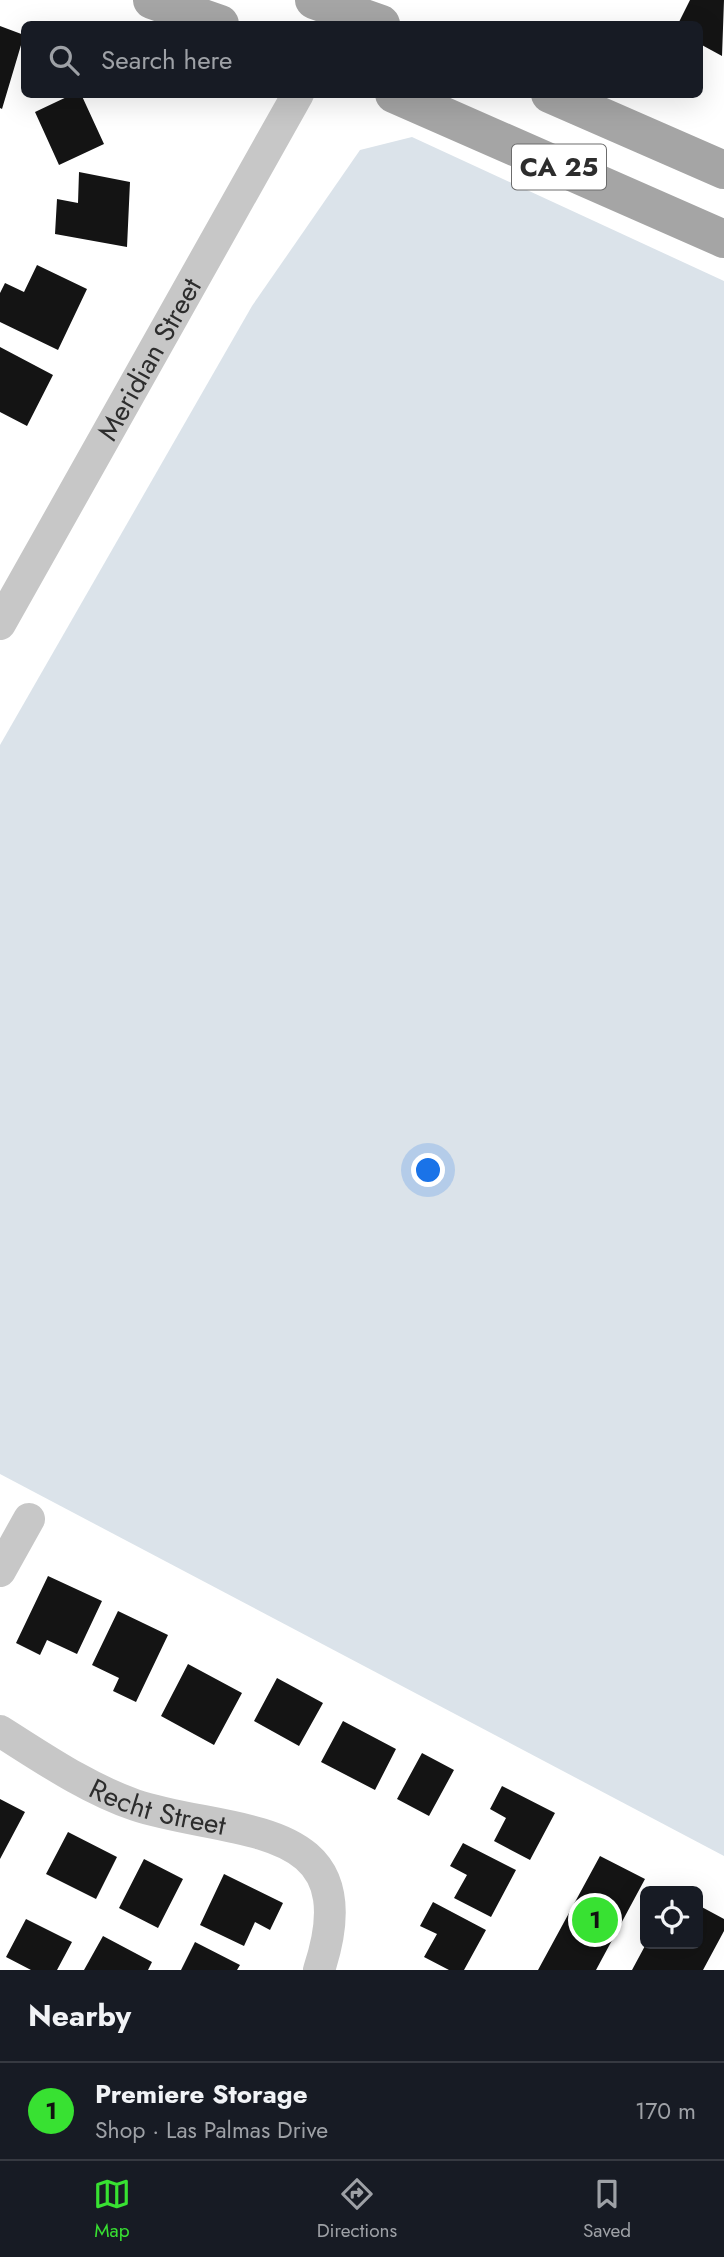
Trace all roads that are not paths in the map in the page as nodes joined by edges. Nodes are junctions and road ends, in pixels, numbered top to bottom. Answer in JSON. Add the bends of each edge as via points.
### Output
{"nodes":[{"id":1,"x":152,"y":0,"type":"edge"},
{"id":2,"x":337,"y":9,"type":"edge"},
{"id":3,"x":212,"y":21,"type":"edge"},
{"id":4,"x":372,"y":21,"type":"edge"},
{"id":5,"x":296,"y":98,"type":"edge"},
{"id":6,"x":403,"y":98,"type":"edge"},
{"id":7,"x":559,"y":98,"type":"edge"},
{"id":8,"x":724,"y":170,"type":"edge"},
{"id":9,"x":724,"y":239,"type":"edge"},
{"id":10,"x":0,"y":624,"type":"edge"},
{"id":11,"x":29,"y":1520,"type":"dead end"},
{"id":12,"x":0,"y":1571,"type":"edge"},
{"id":13,"x":0,"y":1731,"type":"edge"},
{"id":14,"x":319,"y":1970,"type":"edge"}],
"edges":[{"from":1,"to":3,"type":"main road"},
{"from":2,"to":4,"type":"main road"},
{"from":5,"to":10,"type":"street","name":"Meridian Street"},
{"from":6,"to":9,"type":"main road","number":"CA 25"},
{"from":7,"to":8,"type":"main road","number":"CA 25"},
{"from":11,"to":12,"type":"street"},
{"from":13,"to":14,"type":"street","name":"Recht Street","via":[[71,1775],[136,1805],[264,1833],[301,1851],[318,1870],[331,1910],[330,1937]]}]}
